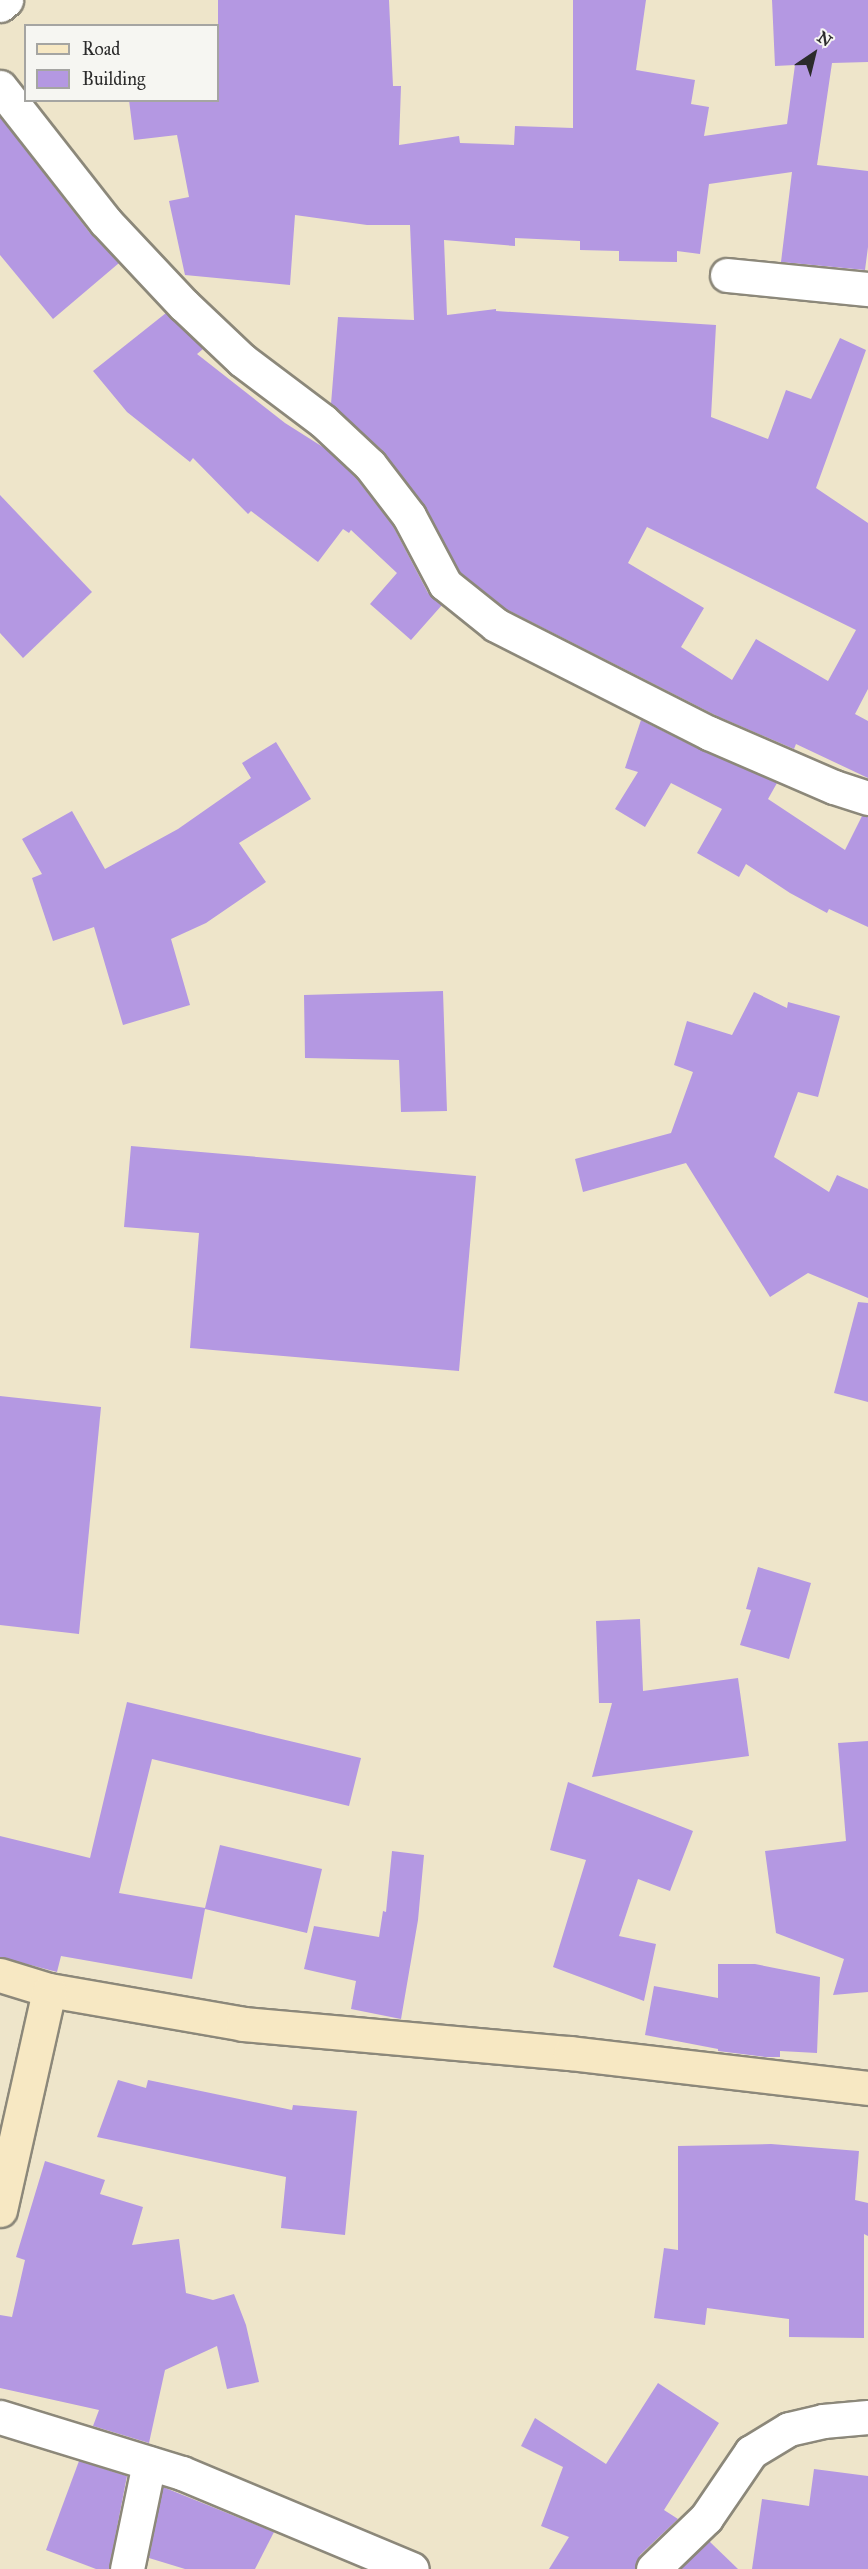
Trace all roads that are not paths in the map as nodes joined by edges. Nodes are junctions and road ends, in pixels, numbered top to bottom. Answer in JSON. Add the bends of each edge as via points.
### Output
{"nodes":[{"id":1,"x":6,"y":0,"type":"edge"},
{"id":2,"x":0,"y":5,"type":"edge"},
{"id":3,"x":0,"y":87,"type":"edge"},
{"id":4,"x":727,"y":275,"type":"dead end"},
{"id":5,"x":868,"y":289,"type":"edge"},
{"id":6,"x":868,"y":798,"type":"edge"},
{"id":7,"x":0,"y":1975,"type":"edge"},
{"id":8,"x":49,"y":1990,"type":"junction"},
{"id":9,"x":868,"y":2088,"type":"edge"},
{"id":10,"x":0,"y":2210,"type":"edge"},
{"id":11,"x":0,"y":2417,"type":"edge"},
{"id":12,"x":868,"y":2417,"type":"edge"},
{"id":13,"x":149,"y":2463,"type":"junction"},
{"id":14,"x":127,"y":2569,"type":"edge"},
{"id":15,"x":412,"y":2569,"type":"edge"},
{"id":16,"x":653,"y":2569,"type":"edge"}],
"edges":[{"from":1,"to":2,"type":"street"},
{"from":3,"to":6,"type":"street","via":[[105,221],[184,305],[242,360],[323,422],[370,465],[409,516],[446,584],[454,591],[496,625],[699,728]]},
{"from":4,"to":5,"type":"street"},
{"from":7,"to":8,"type":"main road"},
{"from":8,"to":9,"type":"main road","via":[[243,2024],[570,2053]]},
{"from":8,"to":10,"type":"main road"},
{"from":11,"to":13,"type":"street"},
{"from":12,"to":16,"type":"street","via":[[789,2429],[751,2452],[706,2518]]},
{"from":13,"to":14,"type":"street"},
{"from":13,"to":15,"type":"street","via":[[313,2525]]}]}
